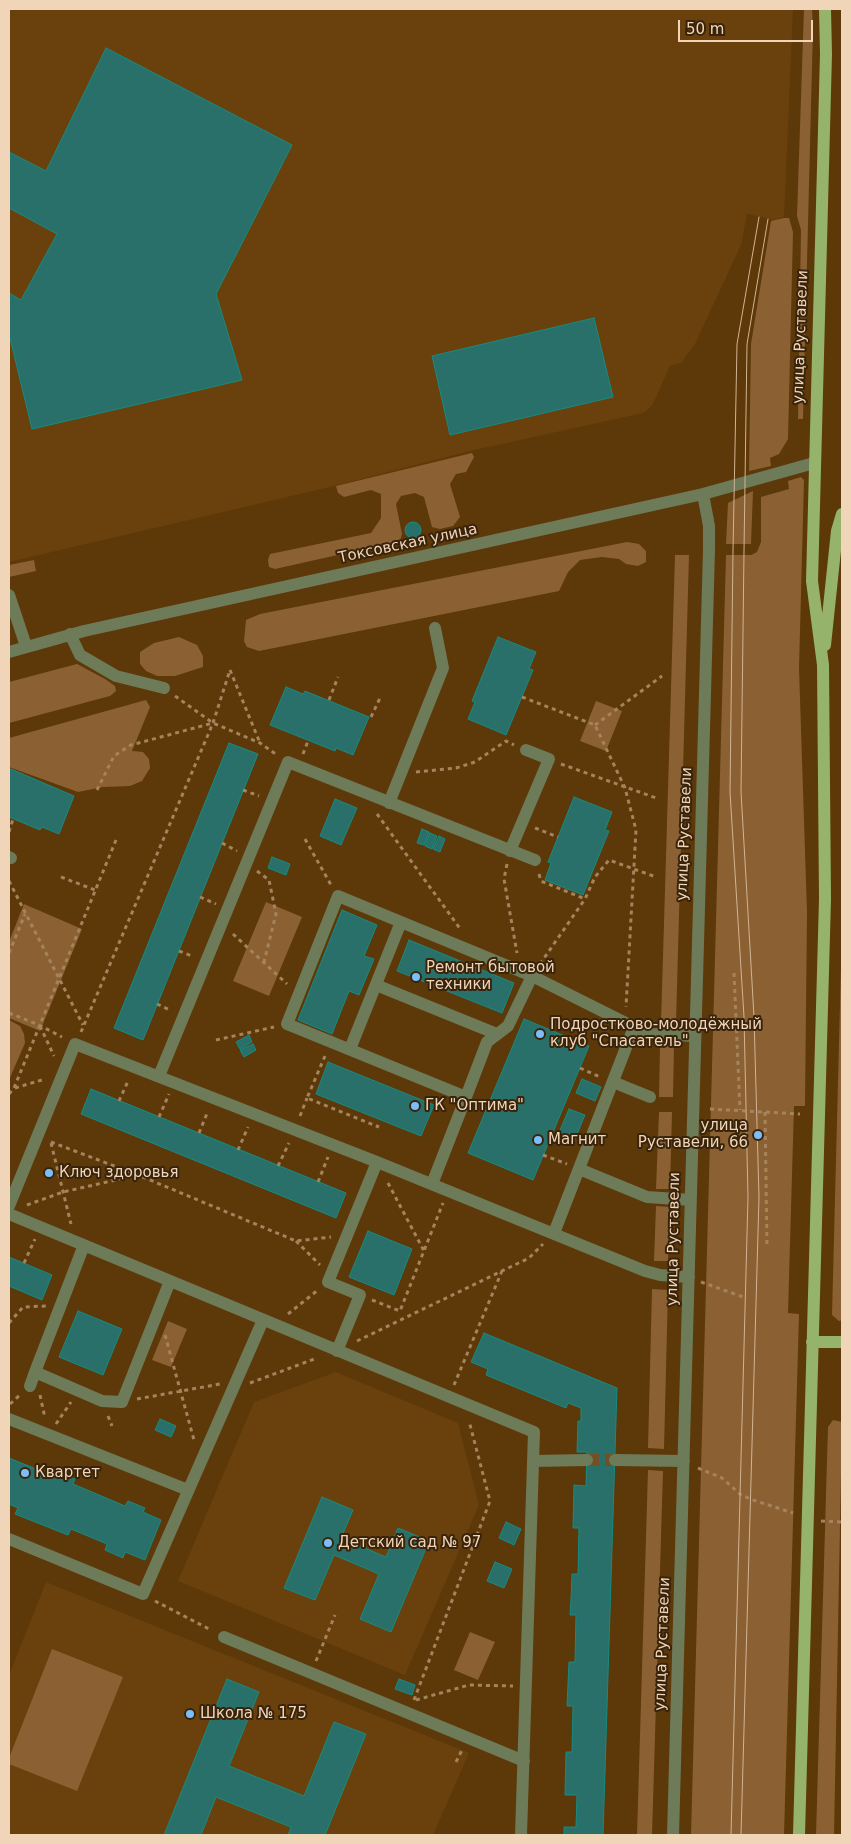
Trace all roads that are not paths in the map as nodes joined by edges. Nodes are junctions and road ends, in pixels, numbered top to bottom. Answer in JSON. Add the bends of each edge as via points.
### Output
{"nodes":[{"id":1,"x":825,"y":9,"type":"edge"},
{"id":2,"x":814,"y":463,"type":"junction"},
{"id":3,"x":703,"y":494,"type":"junction"},
{"id":4,"x":842,"y":514,"type":"edge"},
{"id":5,"x":9,"y":595,"type":"edge"},
{"id":6,"x":435,"y":628,"type":"dead end"},
{"id":7,"x":70,"y":634,"type":"junction"},
{"id":8,"x":26,"y":646,"type":"junction"},
{"id":9,"x":9,"y":652,"type":"edge"},
{"id":10,"x":823,"y":665,"type":"junction"},
{"id":11,"x":164,"y":688,"type":"road end"},
{"id":12,"x":526,"y":750,"type":"road end"},
{"id":13,"x":389,"y":804,"type":"junction"},
{"id":14,"x":510,"y":851,"type":"junction"},
{"id":15,"x":535,"y":860,"type":"road end"},
{"id":16,"x":401,"y":922,"type":"junction"},
{"id":17,"x":526,"y":974,"type":"junction"},
{"id":18,"x":376,"y":985,"type":"junction"},
{"id":19,"x":629,"y":1025,"type":"junction"},
{"id":20,"x":497,"y":1034,"type":"junction"},
{"id":21,"x":695,"y":1036,"type":"junction"},
{"id":22,"x":350,"y":1049,"type":"junction"},
{"id":23,"x":159,"y":1076,"type":"junction"},
{"id":24,"x":613,"y":1082,"type":"junction"},
{"id":25,"x":650,"y":1096,"type":"dead end"},
{"id":26,"x":466,"y":1097,"type":"junction"},
{"id":27,"x":377,"y":1162,"type":"junction"},
{"id":28,"x":579,"y":1169,"type":"junction"},
{"id":29,"x":432,"y":1184,"type":"junction"},
{"id":30,"x":691,"y":1200,"type":"junction"},
{"id":31,"x":12,"y":1209,"type":"edge"},
{"id":32,"x":554,"y":1232,"type":"junction"},
{"id":33,"x":80,"y":1243,"type":"junction"},
{"id":34,"x":689,"y":1277,"type":"junction"},
{"id":35,"x":170,"y":1281,"type":"junction"},
{"id":36,"x":269,"y":1322,"type":"junction"},
{"id":37,"x":812,"y":1342,"type":"junction"},
{"id":38,"x":842,"y":1342,"type":"edge"},
{"id":39,"x":337,"y":1351,"type":"junction"},
{"id":40,"x":35,"y":1372,"type":"junction"},
{"id":41,"x":30,"y":1386,"type":"dead end"},
{"id":42,"x":9,"y":1419,"type":"edge"},
{"id":43,"x":587,"y":1460,"type":"tunnel mouth"},
{"id":44,"x":614,"y":1460,"type":"tunnel mouth"},
{"id":45,"x":533,"y":1462,"type":"junction"},
{"id":46,"x":684,"y":1462,"type":"junction"},
{"id":47,"x":188,"y":1490,"type":"junction"},
{"id":48,"x":9,"y":1539,"type":"edge"},
{"id":49,"x":224,"y":1637,"type":"road end"},
{"id":50,"x":524,"y":1761,"type":"junction"},
{"id":51,"x":521,"y":1835,"type":"edge"},
{"id":52,"x":673,"y":1835,"type":"edge"},
{"id":53,"x":799,"y":1835,"type":"edge"}],
"edges":[{"from":1,"to":2,"type":"main road","name":"улица Руставели"},
{"from":2,"to":3,"type":"street","name":"Токсовская улица"},
{"from":2,"to":10,"type":"main road","name":"улица Руставели","via":[[812,581]]},
{"from":3,"to":7,"type":"street","name":"Токсовская улица"},
{"from":3,"to":21,"type":"street","name":"улица Руставели","via":[[709,526]]},
{"from":4,"to":10,"type":"main road","name":"улица Руставели","via":[[837,531]]},
{"from":5,"to":8,"type":"street"},
{"from":6,"to":13,"type":"street","via":[[443,668]]},
{"from":7,"to":8,"type":"street","name":"Токсовская улица"},
{"from":7,"to":11,"type":"street","via":[[80,655],[116,676]]},
{"from":8,"to":9,"type":"street","name":"Токсовская улица"},
{"from":10,"to":37,"type":"main road","name":"улица Руставели","via":[[825,899]]},
{"from":12,"to":14,"type":"street","via":[[549,759]]},
{"from":13,"to":14,"type":"street"},
{"from":13,"to":23,"type":"street","via":[[288,762]]},
{"from":14,"to":15,"type":"street"},
{"from":16,"to":17,"type":"street"},
{"from":16,"to":18,"type":"street"},
{"from":16,"to":22,"type":"street","via":[[338,896],[287,1024]]},
{"from":17,"to":19,"type":"street"},
{"from":17,"to":20,"type":"street","via":[[508,1026]]},
{"from":18,"to":20,"type":"street"},
{"from":18,"to":22,"type":"street"},
{"from":19,"to":21,"type":"street","via":[[652,1034]]},
{"from":19,"to":24,"type":"street"},
{"from":20,"to":26,"type":"street","via":[[487,1042]]},
{"from":21,"to":30,"type":"street","name":"улица Руставели"},
{"from":22,"to":26,"type":"street"},
{"from":23,"to":27,"type":"street"},
{"from":23,"to":31,"type":"street","via":[[75,1044]]},
{"from":24,"to":25,"type":"street"},
{"from":24,"to":28,"type":"street"},
{"from":26,"to":29,"type":"street"},
{"from":27,"to":29,"type":"street"},
{"from":27,"to":39,"type":"street","via":[[328,1282],[360,1295]]},
{"from":28,"to":30,"type":"street","via":[[647,1198]]},
{"from":28,"to":32,"type":"street"},
{"from":29,"to":32,"type":"street"},
{"from":30,"to":34,"type":"street","name":"улица Руставели"},
{"from":31,"to":33,"type":"street","via":[[40,1227]]},
{"from":32,"to":34,"type":"street","via":[[645,1271]]},
{"from":33,"to":35,"type":"street"},
{"from":33,"to":40,"type":"street"},
{"from":34,"to":46,"type":"street","name":"улица Руставели"},
{"from":35,"to":36,"type":"street"},
{"from":35,"to":40,"type":"street","via":[[122,1402],[102,1401]]},
{"from":36,"to":39,"type":"street"},
{"from":36,"to":47,"type":"street"},
{"from":37,"to":38,"type":"main road"},
{"from":37,"to":53,"type":"main road","name":"улица Руставели"},
{"from":39,"to":45,"type":"street","via":[[534,1432]]},
{"from":40,"to":41,"type":"street"},
{"from":42,"to":47,"type":"street"},
{"from":43,"to":45,"type":"street"},
{"from":44,"to":46,"type":"street"},
{"from":45,"to":50,"type":"street"},
{"from":46,"to":52,"type":"street","name":"улица Руставели"},
{"from":47,"to":48,"type":"street","via":[[143,1594]]},
{"from":49,"to":50,"type":"street"},
{"from":50,"to":51,"type":"street"}]}
